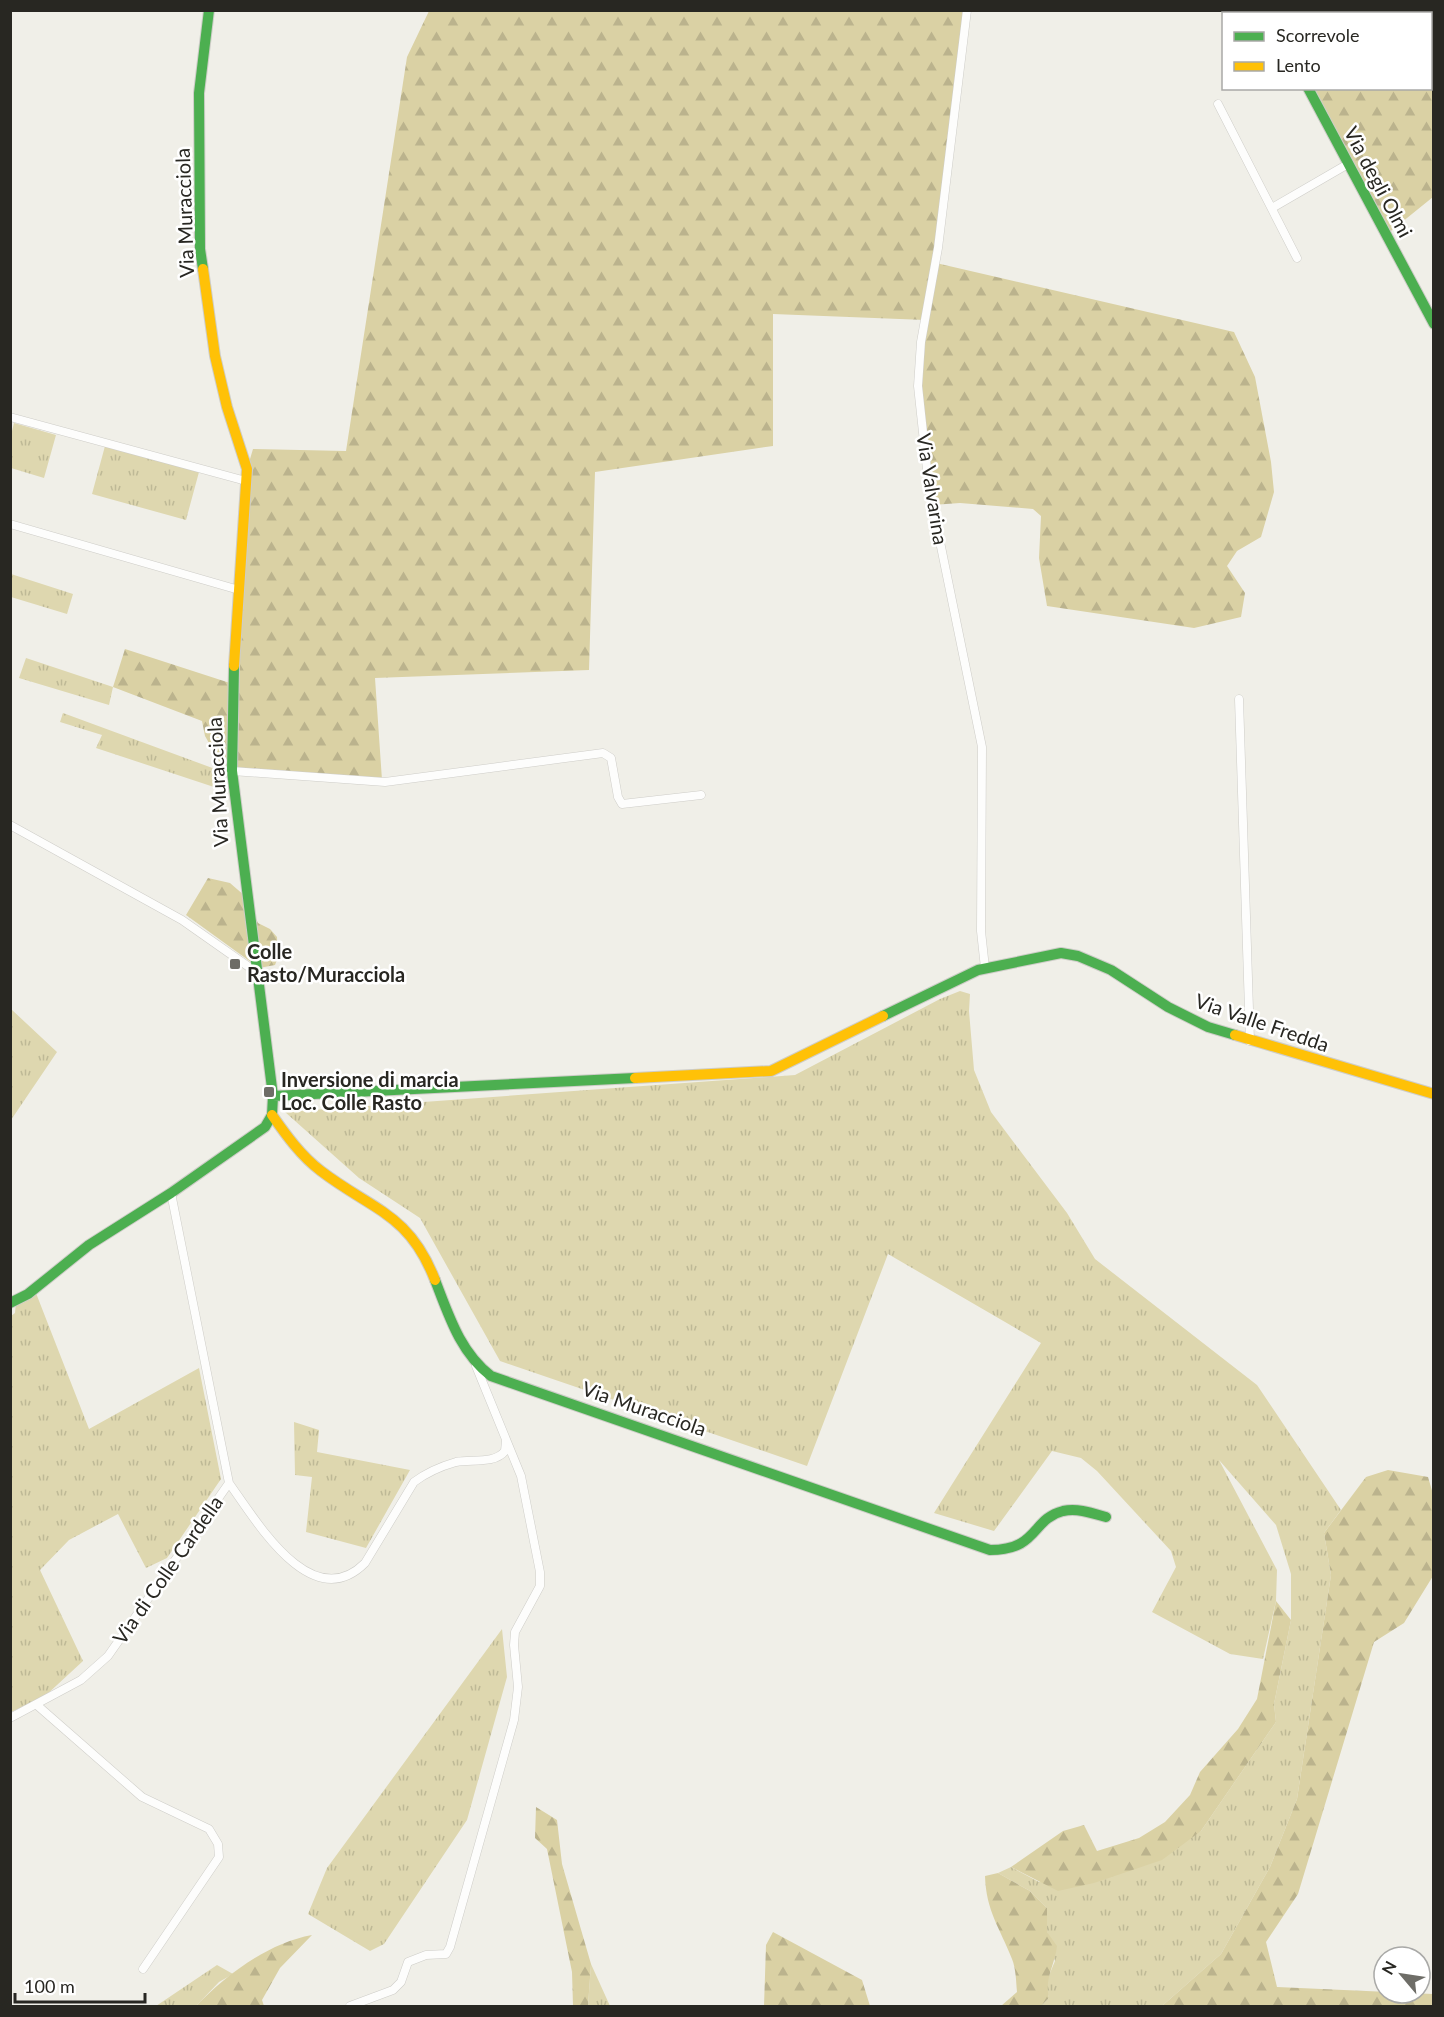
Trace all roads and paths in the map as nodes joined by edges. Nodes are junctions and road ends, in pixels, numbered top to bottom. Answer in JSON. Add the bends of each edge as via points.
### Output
{"nodes":[{"id":1,"x":209,"y":10,"type":"edge"},
{"id":2,"x":967,"y":10,"type":"edge"},
{"id":3,"x":1309,"y":90,"type":"edge"},
{"id":4,"x":1218,"y":104,"type":"dead end"},
{"id":5,"x":1348,"y":164,"type":"junction"},
{"id":6,"x":1272,"y":208,"type":"junction"},
{"id":7,"x":1297,"y":258,"type":"dead end"},
{"id":8,"x":1434,"y":324,"type":"edge"},
{"id":9,"x":10,"y":417,"type":"edge"},
{"id":10,"x":246,"y":482,"type":"junction"},
{"id":11,"x":10,"y":524,"type":"edge"},
{"id":12,"x":239,"y":590,"type":"junction"},
{"id":13,"x":1239,"y":699,"type":"dead end"},
{"id":14,"x":232,"y":771,"type":"junction"},
{"id":15,"x":701,"y":795,"type":"dead end"},
{"id":16,"x":10,"y":825,"type":"edge"},
{"id":17,"x":985,"y":968,"type":"junction"},
{"id":18,"x":256,"y":972,"type":"junction"},
{"id":19,"x":1250,"y":1041,"type":"junction"},
{"id":20,"x":1434,"y":1094,"type":"edge"},
{"id":21,"x":273,"y":1096,"type":"junction"},
{"id":22,"x":272,"y":1115,"type":"junction"},
{"id":23,"x":171,"y":1193,"type":"junction"},
{"id":24,"x":10,"y":1303,"type":"edge"},
{"id":25,"x":476,"y":1364,"type":"junction"},
{"id":26,"x":506,"y":1441,"type":"junction"},
{"id":27,"x":229,"y":1483,"type":"junction"},
{"id":28,"x":1106,"y":1517,"type":"dead end"},
{"id":29,"x":38,"y":1706,"type":"junction"},
{"id":30,"x":10,"y":1718,"type":"edge"},
{"id":31,"x":143,"y":1969,"type":"dead end"},
{"id":32,"x":350,"y":2007,"type":"edge"}],
"edges":[{"from":1,"to":10,"type":"street","name":"Via Muracciola","via":[[199,93],[200,249],[215,356],[247,469]]},
{"from":2,"to":17,"type":"street","name":"Via Valvarina","via":[[918,386],[928,488],[982,747],[981,931]]},
{"from":3,"to":5,"type":"street","name":"Via degli Olmi"},
{"from":4,"to":6,"type":"street"},
{"from":5,"to":6,"type":"street"},
{"from":5,"to":8,"type":"street","name":"Via degli Olmi"},
{"from":6,"to":7,"type":"street"},
{"from":9,"to":10,"type":"street"},
{"from":10,"to":12,"type":"street","name":"Via Muracciola"},
{"from":11,"to":12,"type":"street"},
{"from":12,"to":14,"type":"street","name":"Via Muracciola"},
{"from":13,"to":19,"type":"street"},
{"from":14,"to":15,"type":"street","via":[[385,782],[600,753],[611,758],[622,804]]},
{"from":14,"to":18,"type":"street","name":"Via Muracciola"},
{"from":16,"to":18,"type":"street","via":[[182,920]]},
{"from":17,"to":19,"type":"street","name":"Via Valle Fredda","via":[[1061,953],[1073,955],[1116,973],[1194,1021]]},
{"from":17,"to":21,"type":"street","name":"Via Valle Fredda","via":[[771,1071]]},
{"from":18,"to":21,"type":"street","name":"Via Muracciola"},
{"from":19,"to":20,"type":"street","name":"Via Valle Fredda"},
{"from":21,"to":22,"type":"street","name":"Via Muracciola"},
{"from":22,"to":23,"type":"street","via":[[265,1127]]},
{"from":22,"to":25,"type":"street","name":"Via Muracciola","via":[[297,1148],[325,1174],[394,1220],[415,1240]]},
{"from":23,"to":24,"type":"street","via":[[89,1245],[28,1294]]},
{"from":23,"to":27,"type":"street","name":"Via di Colle Cardella"},
{"from":25,"to":26,"type":"street"},
{"from":25,"to":28,"type":"street","name":"Via Muracciola","via":[[483,1372],[500,1379],[990,1550],[1020,1548],[1045,1519],[1060,1511],[1080,1509]]},
{"from":26,"to":27,"type":"street","via":[[505,1451],[498,1458],[456,1462],[414,1482],[365,1563],[354,1574],[328,1581],[293,1563]]},
{"from":26,"to":32,"type":"street","via":[[521,1476],[540,1586],[515,1632],[518,1687],[514,1720],[450,1947],[446,1954],[426,1955],[408,1962],[393,1990]]},
{"from":27,"to":29,"type":"street","name":"Via di Colle Cardella","via":[[108,1656],[81,1680]]},
{"from":29,"to":30,"type":"street","name":"Via di Colle Cardella"},
{"from":29,"to":31,"type":"street","via":[[142,1797],[204,1826],[218,1844],[219,1857]]}]}
